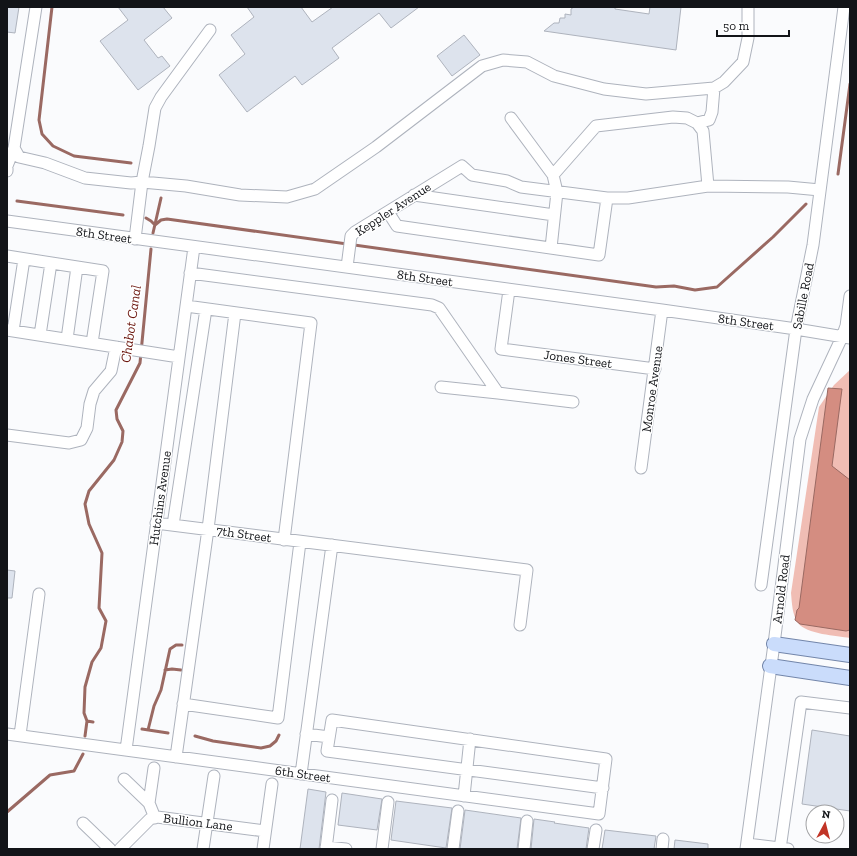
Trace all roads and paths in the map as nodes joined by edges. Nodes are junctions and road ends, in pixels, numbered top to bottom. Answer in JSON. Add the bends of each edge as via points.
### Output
{"nodes":[{"id":1,"x":36,"y":7,"type":"edge"},
{"id":2,"x":748,"y":7,"type":"edge"},
{"id":3,"x":844,"y":7,"type":"edge"},
{"id":4,"x":210,"y":30,"type":"dead end"},
{"id":5,"x":714,"y":88,"type":"junction"},
{"id":6,"x":511,"y":118,"type":"dead end"},
{"id":7,"x":697,"y":123,"type":"junction"},
{"id":8,"x":14,"y":148,"type":"junction"},
{"id":9,"x":7,"y":171,"type":"edge"},
{"id":10,"x":553,"y":175,"type":"junction"},
{"id":11,"x":142,"y":182,"type":"junction"},
{"id":12,"x":708,"y":186,"type":"junction"},
{"id":13,"x":820,"y":190,"type":"junction"},
{"id":14,"x":557,"y":192,"type":"junction"},
{"id":15,"x":414,"y":195,"type":"junction"},
{"id":16,"x":607,"y":198,"type":"junction"},
{"id":17,"x":388,"y":212,"type":"junction"},
{"id":18,"x":554,"y":216,"type":"junction"},
{"id":19,"x":7,"y":222,"type":"edge"},
{"id":20,"x":134,"y":239,"type":"junction"},
{"id":21,"x":194,"y":247,"type":"junction"},
{"id":22,"x":551,"y":248,"type":"junction"},
{"id":23,"x":7,"y":256,"type":"edge"},
{"id":24,"x":24,"y":259,"type":"junction"},
{"id":25,"x":51,"y":263,"type":"junction"},
{"id":26,"x":77,"y":267,"type":"junction"},
{"id":27,"x":347,"y":267,"type":"junction"},
{"id":28,"x":190,"y":273,"type":"junction"},
{"id":29,"x":509,"y":290,"type":"junction"},
{"id":30,"x":850,"y":296,"type":"edge"},
{"id":31,"x":186,"y":306,"type":"junction"},
{"id":32,"x":206,"y":308,"type":"junction"},
{"id":33,"x":662,"y":310,"type":"junction"},
{"id":34,"x":235,"y":313,"type":"junction"},
{"id":35,"x":796,"y":329,"type":"junction"},
{"id":36,"x":10,"y":330,"type":"edge"},
{"id":37,"x":40,"y":335,"type":"junction"},
{"id":38,"x":846,"y":337,"type":"edge"},
{"id":39,"x":67,"y":339,"type":"junction"},
{"id":40,"x":92,"y":343,"type":"junction"},
{"id":41,"x":116,"y":347,"type":"junction"},
{"id":42,"x":179,"y":357,"type":"junction"},
{"id":43,"x":655,"y":369,"type":"junction"},
{"id":44,"x":441,"y":387,"type":"dead end"},
{"id":45,"x":498,"y":393,"type":"junction"},
{"id":46,"x":573,"y":402,"type":"dead end"},
{"id":47,"x":7,"y":435,"type":"edge"},
{"id":48,"x":641,"y":468,"type":"dead end"},
{"id":49,"x":156,"y":523,"type":"junction"},
{"id":50,"x":173,"y":525,"type":"junction"},
{"id":51,"x":208,"y":529,"type":"junction"},
{"id":52,"x":284,"y":540,"type":"junction"},
{"id":53,"x":300,"y":542,"type":"junction"},
{"id":54,"x":332,"y":545,"type":"junction"},
{"id":55,"x":761,"y":585,"type":"dead end"},
{"id":56,"x":39,"y":594,"type":"dead end"},
{"id":57,"x":520,"y":625,"type":"dead end"},
{"id":58,"x":774,"y":644,"type":"junction"},
{"id":59,"x":850,"y":655,"type":"edge"},
{"id":60,"x":770,"y":666,"type":"junction"},
{"id":61,"x":850,"y":678,"type":"edge"},
{"id":62,"x":184,"y":704,"type":"junction"},
{"id":63,"x":850,"y":708,"type":"edge"},
{"id":64,"x":7,"y":734,"type":"edge"},
{"id":65,"x":306,"y":734,"type":"junction"},
{"id":66,"x":20,"y":735,"type":"junction"},
{"id":67,"x":330,"y":737,"type":"junction"},
{"id":68,"x":470,"y":739,"type":"junction"},
{"id":69,"x":126,"y":750,"type":"junction"},
{"id":70,"x":176,"y":757,"type":"junction"},
{"id":71,"x":154,"y":768,"type":"dead end"},
{"id":72,"x":467,"y":769,"type":"junction"},
{"id":73,"x":301,"y":774,"type":"junction"},
{"id":74,"x":214,"y":776,"type":"dead end"},
{"id":75,"x":124,"y":779,"type":"dead end"},
{"id":76,"x":272,"y":784,"type":"dead end"},
{"id":77,"x":603,"y":788,"type":"junction"},
{"id":78,"x":464,"y":796,"type":"junction"},
{"id":79,"x":332,"y":800,"type":"dead end"},
{"id":80,"x":388,"y":802,"type":"dead end"},
{"id":81,"x":149,"y":804,"type":"junction"},
{"id":82,"x":458,"y":811,"type":"dead end"},
{"id":83,"x":156,"y":818,"type":"junction"},
{"id":84,"x":527,"y":821,"type":"dead end"},
{"id":85,"x":83,"y":823,"type":"dead end"},
{"id":86,"x":207,"y":823,"type":"junction"},
{"id":87,"x":265,"y":830,"type":"junction"},
{"id":88,"x":596,"y":830,"type":"dead end"},
{"id":89,"x":746,"y":846,"type":"edge"},
{"id":90,"x":326,"y":848,"type":"edge"},
{"id":91,"x":110,"y":849,"type":"edge"},
{"id":92,"x":120,"y":849,"type":"edge"},
{"id":93,"x":203,"y":849,"type":"edge"},
{"id":94,"x":263,"y":849,"type":"edge"},
{"id":95,"x":346,"y":849,"type":"edge"},
{"id":96,"x":382,"y":849,"type":"edge"},
{"id":97,"x":453,"y":849,"type":"edge"},
{"id":98,"x":524,"y":849,"type":"edge"},
{"id":99,"x":594,"y":849,"type":"edge"},
{"id":100,"x":783,"y":849,"type":"edge"}],
"edges":[{"from":1,"to":8,"type":"street"},
{"from":2,"to":5,"type":"street","via":[[748,38],[742,62],[724,82]]},
{"from":3,"to":13,"type":"street","name":"Sabille Road"},
{"from":4,"to":11,"type":"street","via":[[155,108]]},
{"from":5,"to":7,"type":"street","via":[[709,120]]},
{"from":5,"to":11,"type":"street","via":[[646,94],[604,89],[554,76],[527,62],[503,60],[482,66],[315,189],[287,196],[240,195]]},
{"from":6,"to":10,"type":"street"},
{"from":7,"to":10,"type":"street","via":[[687,118],[673,117],[596,126]]},
{"from":7,"to":12,"type":"street","via":[[702,131]]},
{"from":8,"to":9,"type":"street"},
{"from":8,"to":11,"type":"street","via":[[19,156],[85,178]]},
{"from":10,"to":14,"type":"street"},
{"from":11,"to":20,"type":"street"},
{"from":12,"to":13,"type":"street"},
{"from":12,"to":16,"type":"street","via":[[628,198]]},
{"from":13,"to":35,"type":"street","name":"Sabille Road","via":[[813,245]]},
{"from":14,"to":15,"type":"street","name":"Keppler Avenue","via":[[521,188],[507,181],[472,175],[462,166]]},
{"from":14,"to":16,"type":"street"},
{"from":14,"to":18,"type":"street"},
{"from":15,"to":17,"type":"street","name":"Keppler Avenue"},
{"from":15,"to":18,"type":"street"},
{"from":16,"to":22,"type":"street","via":[[599,255]]},
{"from":17,"to":22,"type":"street","via":[[397,226]]},
{"from":17,"to":27,"type":"street","name":"Keppler Avenue","via":[[351,236]]},
{"from":18,"to":22,"type":"street"},
{"from":19,"to":20,"type":"street","name":"8th Street"},
{"from":20,"to":21,"type":"street","name":"8th Street"},
{"from":21,"to":27,"type":"street","name":"8th Street"},
{"from":21,"to":28,"type":"street","name":"Hutchins Avenue"},
{"from":23,"to":24,"type":"street"},
{"from":24,"to":25,"type":"street"},
{"from":24,"to":36,"type":"street"},
{"from":25,"to":26,"type":"street"},
{"from":25,"to":37,"type":"street"},
{"from":26,"to":39,"type":"street"},
{"from":26,"to":40,"type":"street","via":[[103,271]]},
{"from":27,"to":29,"type":"street","name":"8th Street"},
{"from":28,"to":31,"type":"street","name":"Hutchins Avenue"},
{"from":28,"to":45,"type":"street","via":[[432,305],[439,308]]},
{"from":29,"to":33,"type":"street","name":"8th Street"},
{"from":29,"to":43,"type":"street","name":"Jones Street","via":[[501,348]]},
{"from":30,"to":38,"type":"street","name":"Arnold Road"},
{"from":31,"to":32,"type":"street"},
{"from":31,"to":42,"type":"street","name":"Hutchins Avenue"},
{"from":32,"to":34,"type":"street"},
{"from":32,"to":50,"type":"street"},
{"from":33,"to":35,"type":"street","name":"8th Street"},
{"from":33,"to":43,"type":"street","name":"Monroe Avenue"},
{"from":34,"to":51,"type":"street"},
{"from":34,"to":52,"type":"street","via":[[311,323]]},
{"from":35,"to":38,"type":"street","name":"8th Street"},
{"from":35,"to":55,"type":"street","name":"Sabille Road"},
{"from":36,"to":37,"type":"street"},
{"from":37,"to":39,"type":"street"},
{"from":38,"to":58,"type":"street","name":"Arnold Road","via":[[813,399],[800,439]]},
{"from":39,"to":40,"type":"street"},
{"from":40,"to":41,"type":"street"},
{"from":41,"to":42,"type":"street"},
{"from":41,"to":47,"type":"street","via":[[111,371],[94,391],[87,428],[81,440],[69,443]]},
{"from":42,"to":49,"type":"street","name":"Hutchins Avenue"},
{"from":43,"to":48,"type":"street","name":"Monroe Avenue"},
{"from":44,"to":45,"type":"street"},
{"from":45,"to":46,"type":"street"},
{"from":49,"to":50,"type":"street","name":"7th Street"},
{"from":49,"to":69,"type":"street","name":"Hutchins Avenue"},
{"from":50,"to":51,"type":"street","name":"7th Street"},
{"from":51,"to":52,"type":"street","name":"7th Street"},
{"from":51,"to":62,"type":"street"},
{"from":52,"to":53,"type":"street","name":"7th Street"},
{"from":53,"to":54,"type":"street","name":"7th Street"},
{"from":53,"to":62,"type":"street","via":[[278,718]]},
{"from":54,"to":57,"type":"street","name":"7th Street","via":[[527,570]]},
{"from":54,"to":65,"type":"street"},
{"from":56,"to":66,"type":"street"},
{"from":58,"to":59,"type":"main road"},
{"from":58,"to":60,"type":"street","name":"Arnold Road"},
{"from":60,"to":61,"type":"main road"},
{"from":60,"to":89,"type":"street","name":"Arnold Road"},
{"from":62,"to":70,"type":"street"},
{"from":63,"to":100,"type":"street","via":[[801,702]]},
{"from":64,"to":66,"type":"street","name":"6th Street"},
{"from":65,"to":67,"type":"street"},
{"from":65,"to":73,"type":"street"},
{"from":66,"to":69,"type":"street","name":"6th Street"},
{"from":67,"to":68,"type":"street","via":[[332,720]]},
{"from":67,"to":72,"type":"street","via":[[327,751]]},
{"from":68,"to":72,"type":"street"},
{"from":68,"to":77,"type":"street","via":[[606,759]]},
{"from":69,"to":70,"type":"street","name":"6th Street"},
{"from":70,"to":73,"type":"street","name":"6th Street"},
{"from":71,"to":81,"type":"street"},
{"from":72,"to":77,"type":"street"},
{"from":72,"to":78,"type":"street"},
{"from":73,"to":78,"type":"street","name":"6th Street"},
{"from":74,"to":86,"type":"street"},
{"from":75,"to":81,"type":"street"},
{"from":76,"to":87,"type":"street"},
{"from":77,"to":78,"type":"street","name":"6th Street","via":[[599,814]]},
{"from":79,"to":90,"type":"street"},
{"from":80,"to":96,"type":"street"},
{"from":81,"to":83,"type":"street"},
{"from":82,"to":97,"type":"street"},
{"from":83,"to":86,"type":"street","name":"Bullion Lane"},
{"from":83,"to":92,"type":"street","name":"Bullion Lane","via":[[150,819]]},
{"from":84,"to":98,"type":"street"},
{"from":85,"to":91,"type":"street"},
{"from":86,"to":87,"type":"street","name":"Bullion Lane"},
{"from":86,"to":93,"type":"street"},
{"from":87,"to":94,"type":"street"},
{"from":88,"to":99,"type":"street"},
{"from":89,"to":100,"type":"street"},
{"from":90,"to":95,"type":"street"}]}
